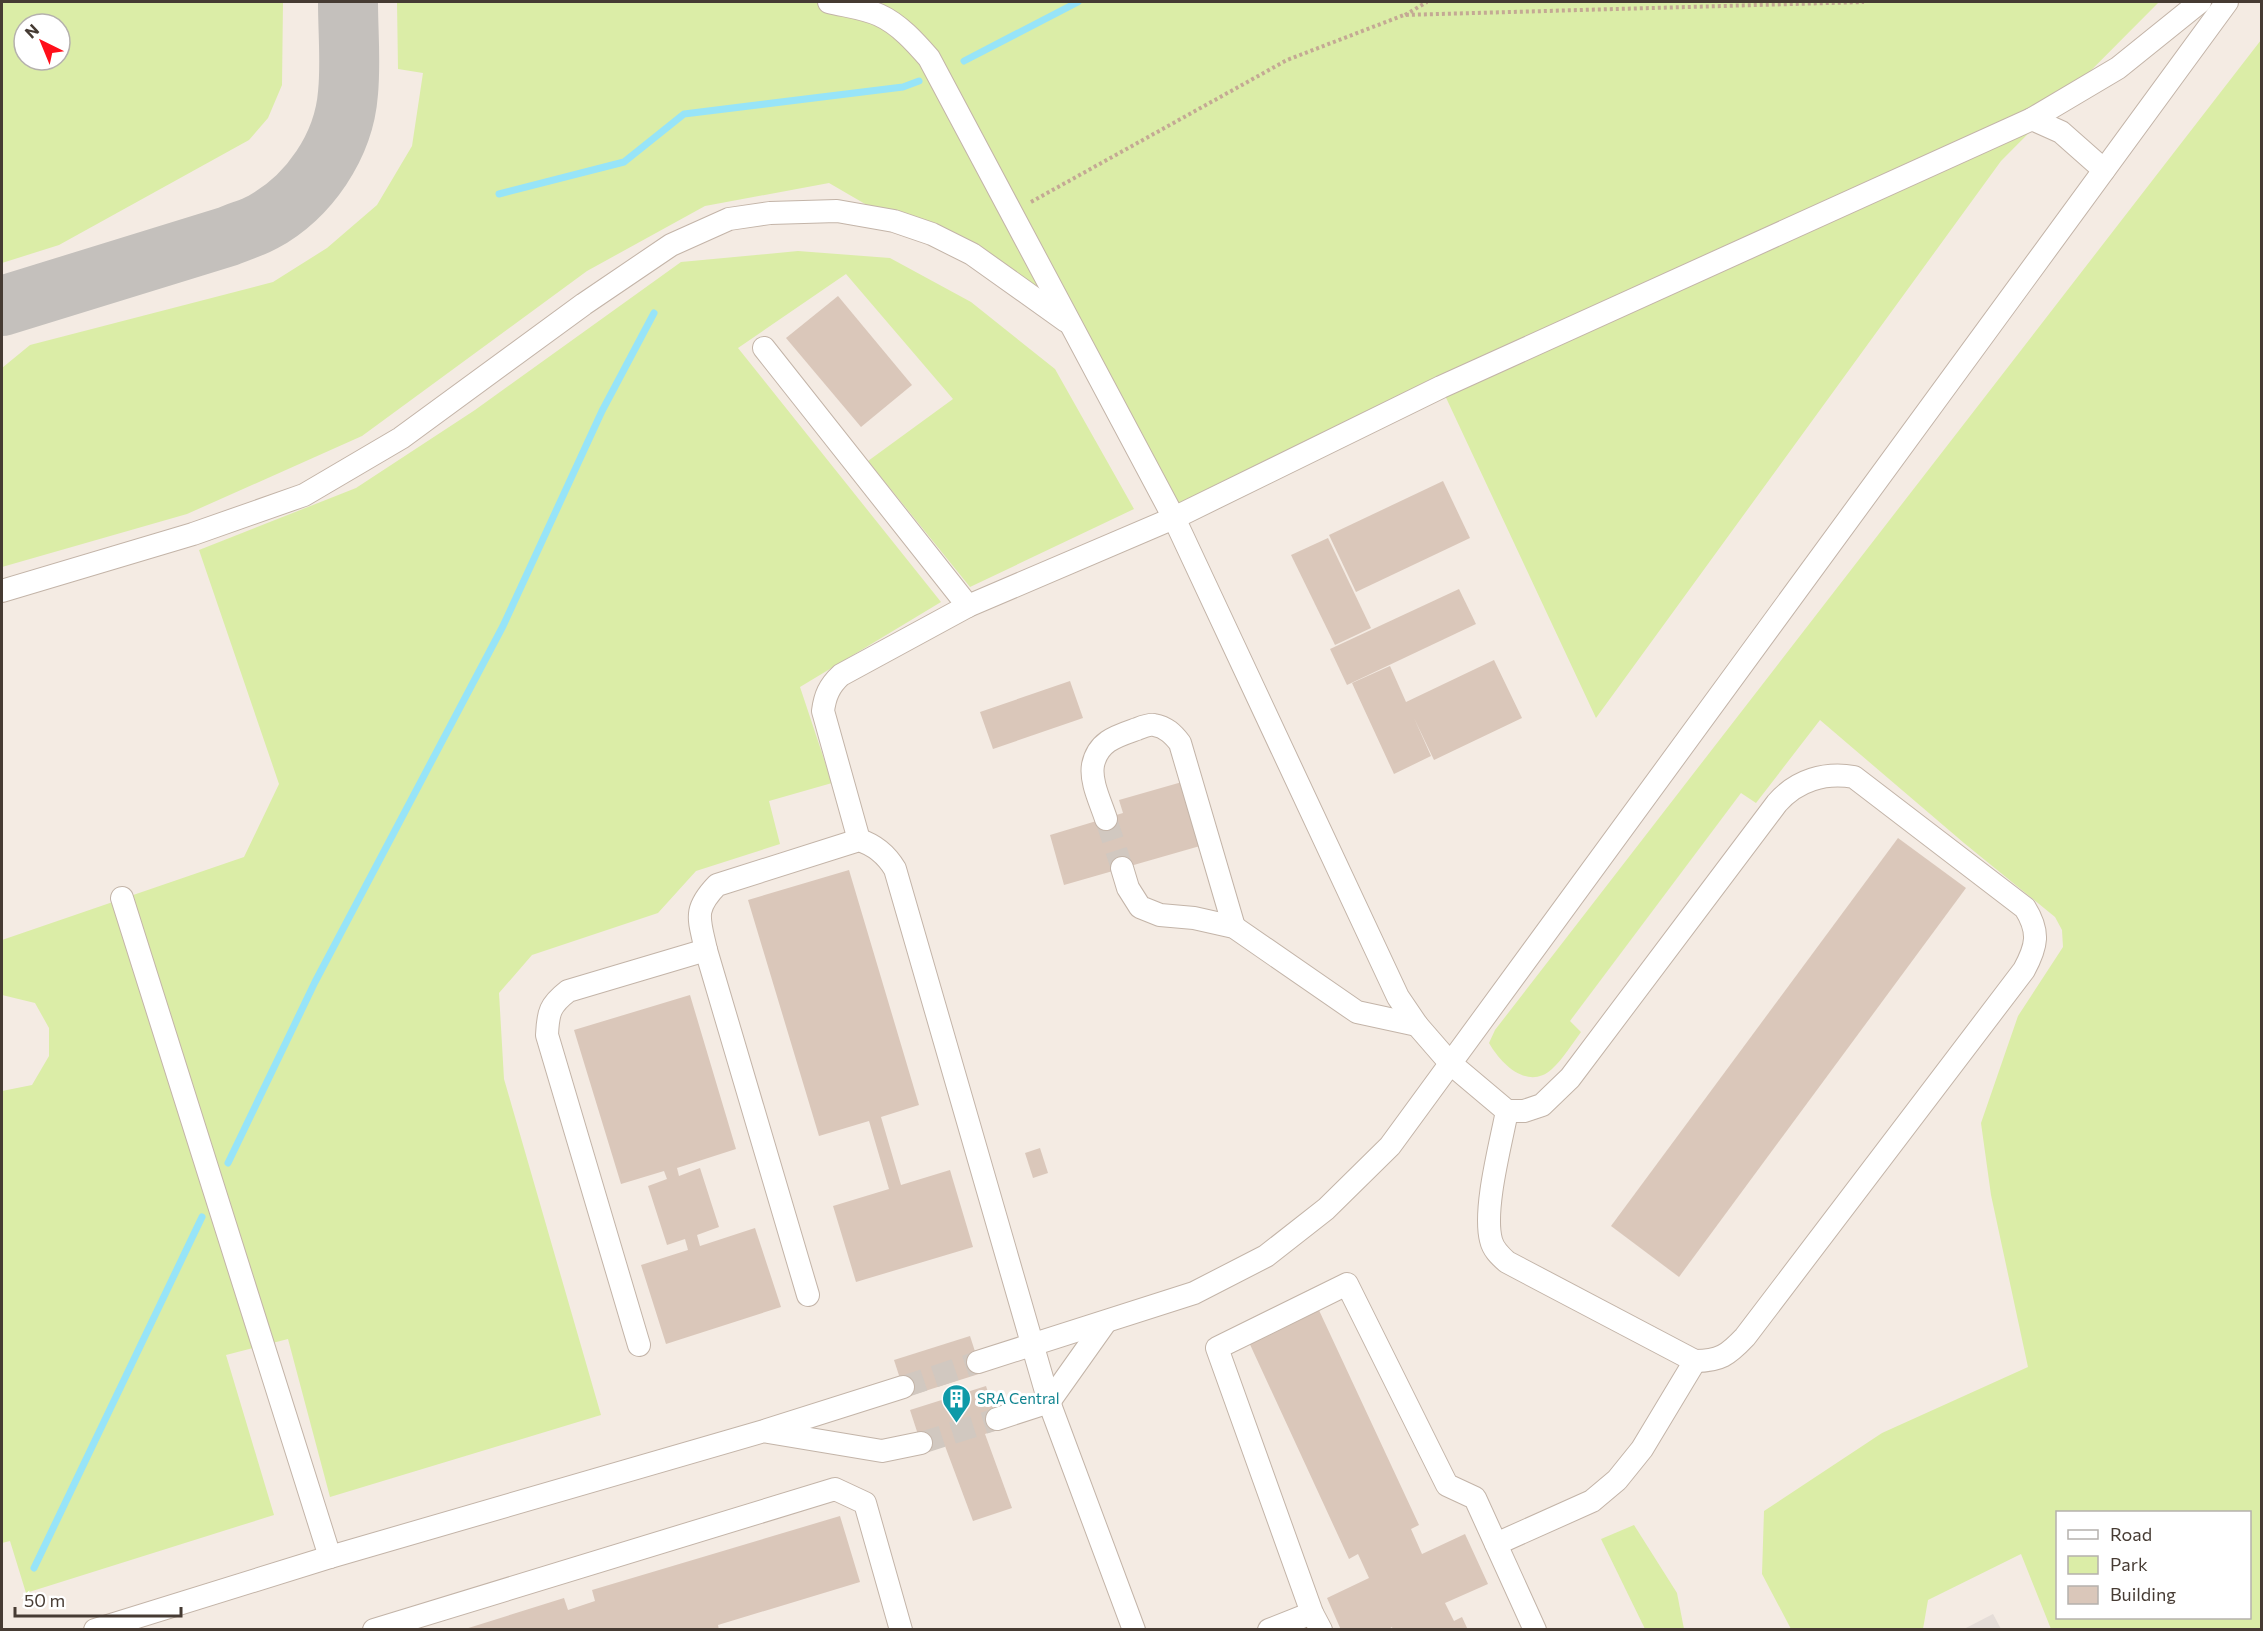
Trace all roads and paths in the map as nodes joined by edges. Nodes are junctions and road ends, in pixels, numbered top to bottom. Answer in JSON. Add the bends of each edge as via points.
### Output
{"nodes":[{"id":1,"x":829,"y":2,"type":"edge"},
{"id":2,"x":1427,"y":2,"type":"edge"},
{"id":3,"x":1864,"y":2,"type":"edge"},
{"id":4,"x":2200,"y":2,"type":"edge"},
{"id":5,"x":2227,"y":2,"type":"edge"},
{"id":6,"x":1404,"y":15,"type":"junction"},
{"id":7,"x":2032,"y":119,"type":"junction"},
{"id":8,"x":2104,"y":170,"type":"junction"},
{"id":9,"x":1011,"y":213,"type":"junction"},
{"id":10,"x":1070,"y":323,"type":"junction"},
{"id":11,"x":764,"y":348,"type":"dead end"},
{"id":12,"x":1174,"y":518,"type":"junction"},
{"id":13,"x":2,"y":591,"type":"edge"},
{"id":14,"x":968,"y":606,"type":"junction"},
{"id":15,"x":1106,"y":819,"type":"tunnel mouth"},
{"id":16,"x":859,"y":840,"type":"junction"},
{"id":17,"x":1122,"y":868,"type":"tunnel mouth"},
{"id":18,"x":122,"y":898,"type":"dead end"},
{"id":19,"x":1234,"y":927,"type":"junction"},
{"id":20,"x":706,"y":950,"type":"junction"},
{"id":21,"x":1417,"y":1025,"type":"junction"},
{"id":22,"x":1450,"y":1063,"type":"junction"},
{"id":23,"x":1507,"y":1111,"type":"junction"},
{"id":24,"x":808,"y":1295,"type":"dead end"},
{"id":25,"x":1105,"y":1323,"type":"junction"},
{"id":26,"x":639,"y":1345,"type":"dead end"},
{"id":27,"x":1034,"y":1345,"type":"junction"},
{"id":28,"x":1695,"y":1361,"type":"junction"},
{"id":29,"x":978,"y":1362,"type":"tunnel mouth"},
{"id":30,"x":903,"y":1387,"type":"tunnel mouth"},
{"id":31,"x":1049,"y":1402,"type":"junction"},
{"id":32,"x":997,"y":1419,"type":"tunnel mouth"},
{"id":33,"x":764,"y":1431,"type":"junction"},
{"id":34,"x":921,"y":1443,"type":"tunnel mouth"},
{"id":35,"x":1496,"y":1544,"type":"junction"},
{"id":36,"x":330,"y":1557,"type":"junction"},
{"id":37,"x":1317,"y":1621,"type":"edge"},
{"id":38,"x":95,"y":1629,"type":"edge"},
{"id":39,"x":374,"y":1629,"type":"edge"},
{"id":40,"x":901,"y":1629,"type":"edge"},
{"id":41,"x":1134,"y":1629,"type":"edge"},
{"id":42,"x":1269,"y":1629,"type":"edge"},
{"id":43,"x":1535,"y":1629,"type":"edge"}],
"edges":[{"from":1,"to":9,"type":"lane","via":[[879,15],[896,25],[929,58]]},
{"from":2,"to":6,"type":"path"},
{"from":3,"to":6,"type":"path"},
{"from":4,"to":7,"type":"lane","via":[[2118,68]]},
{"from":5,"to":8,"type":"lane"},
{"from":6,"to":9,"type":"path","via":[[1287,60]]},
{"from":7,"to":8,"type":"lane","via":[[2061,132]]},
{"from":7,"to":12,"type":"lane","via":[[1441,387]]},
{"from":8,"to":22,"type":"lane"},
{"from":9,"to":10,"type":"lane"},
{"from":10,"to":12,"type":"lane"},
{"from":10,"to":13,"type":"lane","via":[[972,254],[894,221],[837,211],[729,219],[670,245],[401,438],[304,495],[194,534]]},
{"from":11,"to":14,"type":"lane"},
{"from":12,"to":14,"type":"lane"},
{"from":12,"to":21,"type":"lane","via":[[1398,997]]},
{"from":14,"to":16,"type":"lane","via":[[840,675],[825,696],[823,711]]},
{"from":15,"to":19,"type":"lane","via":[[1093,777],[1098,751],[1110,738],[1151,724],[1174,734],[1180,743]]},
{"from":16,"to":20,"type":"lane","via":[[717,885],[704,899],[699,916]]},
{"from":16,"to":27,"type":"lane","via":[[872,844],[895,869]]},
{"from":17,"to":19,"type":"lane","via":[[1140,907],[1160,915]]},
{"from":18,"to":36,"type":"lane"},
{"from":19,"to":21,"type":"lane","via":[[1358,1012]]},
{"from":20,"to":24,"type":"lane"},
{"from":20,"to":26,"type":"lane","via":[[568,991],[554,1002],[548,1016],[547,1035]]},
{"from":21,"to":22,"type":"lane"},
{"from":22,"to":23,"type":"lane"},
{"from":22,"to":25,"type":"lane","via":[[1390,1146],[1326,1209],[1266,1256],[1194,1293]]},
{"from":23,"to":28,"type":"lane","via":[[1489,1227],[1497,1253],[1507,1262]]},
{"from":23,"to":28,"type":"lane","via":[[1542,1105],[1570,1078],[1777,803],[1788,790],[1803,782],[1836,774],[1854,777],[2025,908],[2033,921],[2036,940],[2024,970],[1745,1337],[1719,1359]]},
{"from":25,"to":27,"type":"lane"},
{"from":25,"to":31,"type":"lane"},
{"from":27,"to":29,"type":"lane"},
{"from":27,"to":31,"type":"lane"},
{"from":28,"to":35,"type":"lane","via":[[1642,1449],[1617,1480],[1592,1501]]},
{"from":30,"to":33,"type":"lane"},
{"from":31,"to":32,"type":"lane"},
{"from":31,"to":41,"type":"lane"},
{"from":33,"to":34,"type":"lane","via":[[882,1451]]},
{"from":33,"to":36,"type":"lane"},
{"from":35,"to":37,"type":"lane","via":[[1475,1498],[1447,1485],[1347,1284],[1217,1348]]},
{"from":35,"to":43,"type":"lane"},
{"from":36,"to":38,"type":"lane"},
{"from":37,"to":42,"type":"lane"},
{"from":39,"to":40,"type":"lane","via":[[835,1489],[864,1503]]}]}
